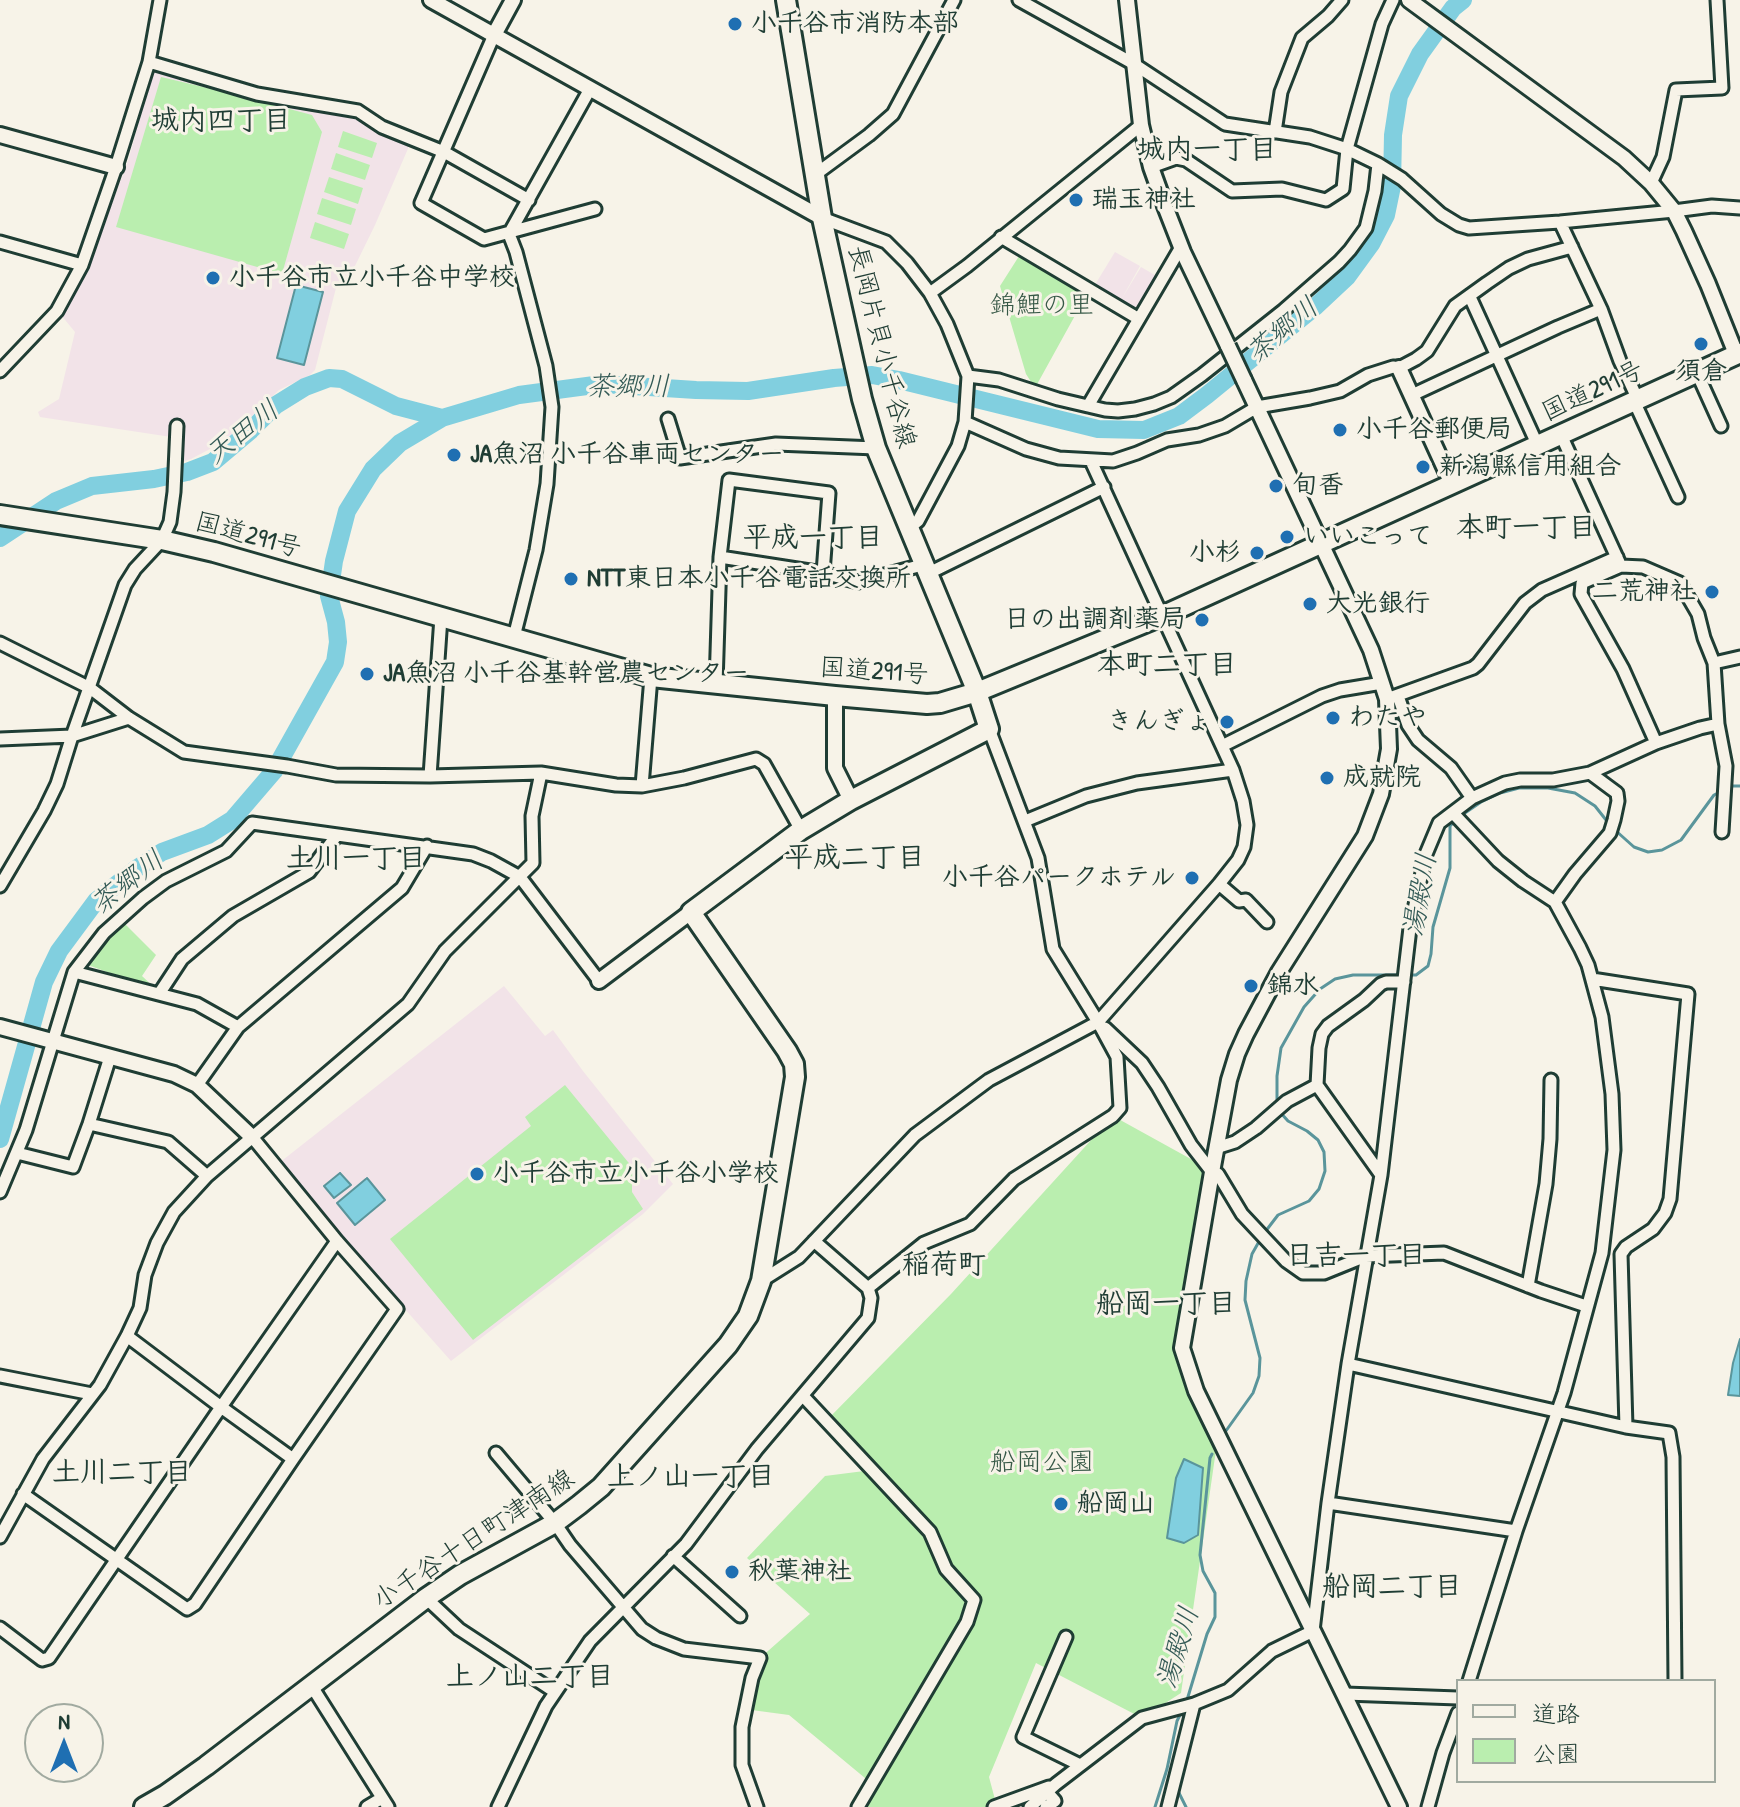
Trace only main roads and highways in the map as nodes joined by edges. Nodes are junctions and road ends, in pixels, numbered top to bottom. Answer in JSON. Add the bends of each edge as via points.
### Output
{"nodes":[{"id":1,"x":786,"y":0,"type":"edge"},
{"id":2,"x":1738,"y":353,"type":"edge"},
{"id":3,"x":0,"y":515,"type":"edge"},
{"id":4,"x":977,"y":692,"type":"junction"},
{"id":5,"x":144,"y":1807,"type":"edge"}],
"edges":[{"from":1,"to":4,"type":"main road","name":"長岡片貝小千谷線","via":[[822,218],[862,399],[876,448]]},
{"from":2,"to":4,"type":"main road","name":"国道291号","via":[[1162,616]]},
{"from":3,"to":4,"type":"main road","name":"国道291号","via":[[214,552],[651,677],[927,704]]},
{"from":4,"to":5,"type":"main road","name":"小千谷十日町津南線","via":[[989,729],[801,830],[691,912],[794,1064],[761,1281],[748,1316],[728,1345],[601,1487],[555,1523],[426,1598]]}]}
